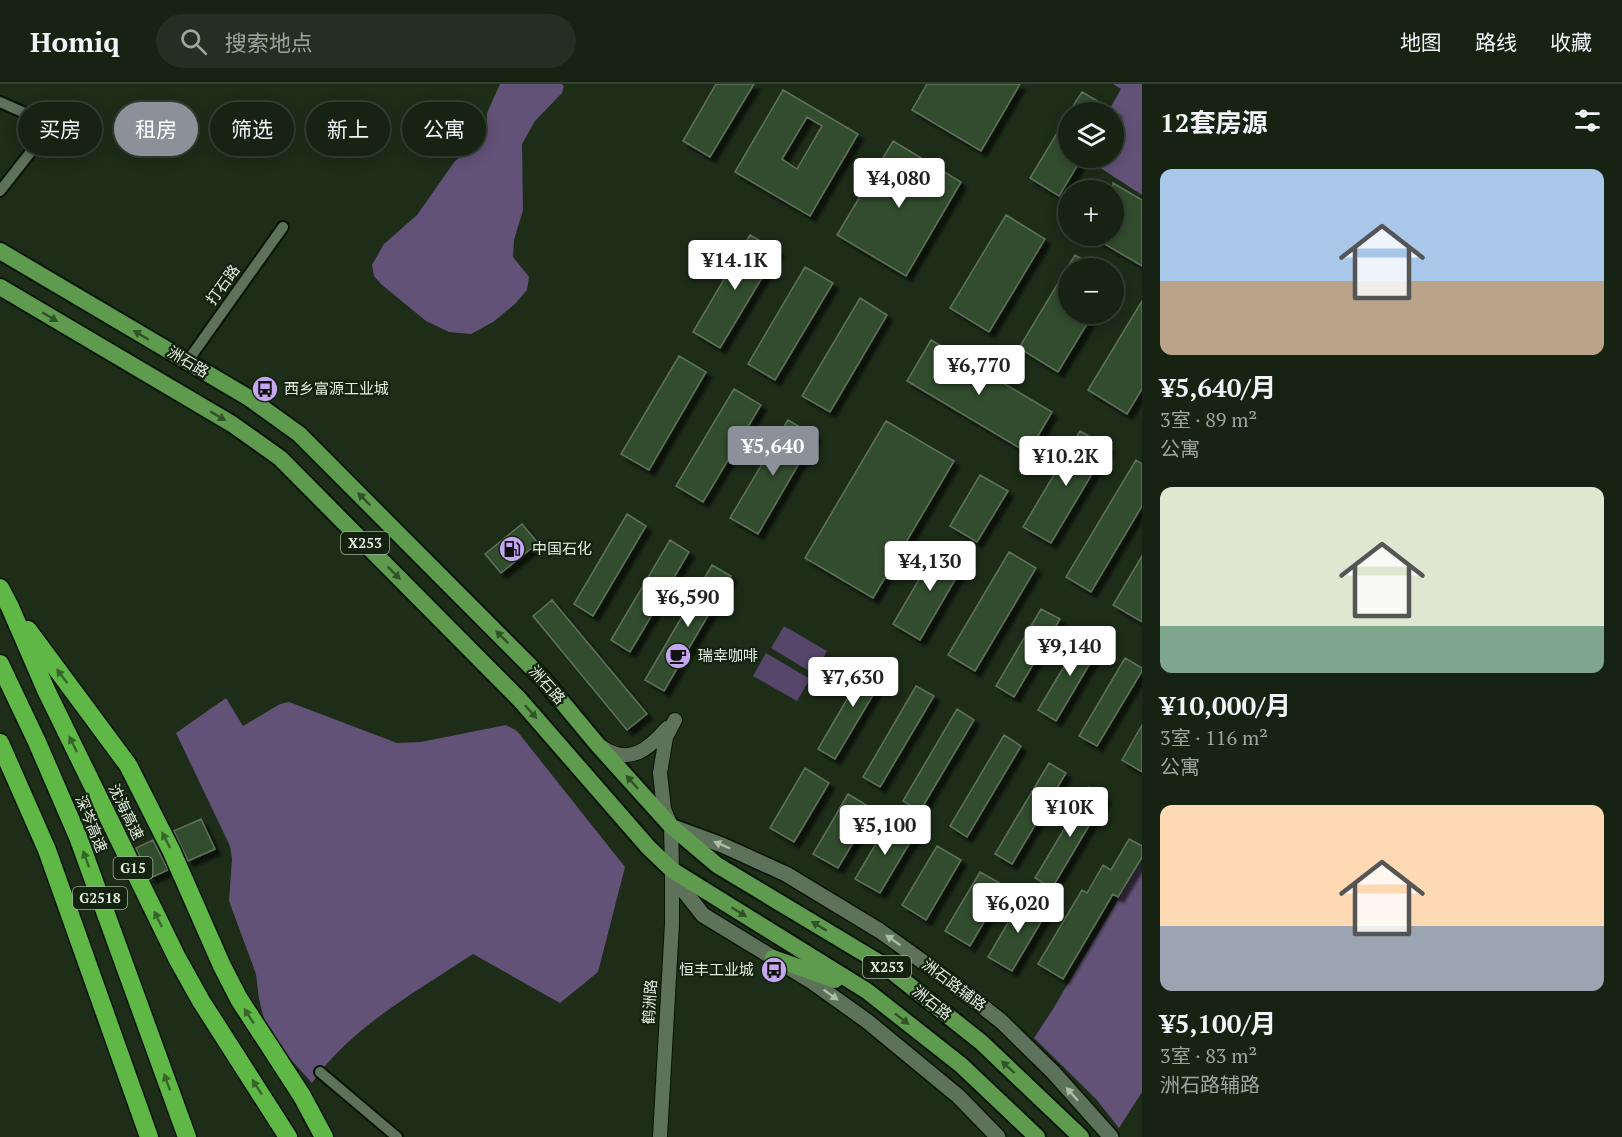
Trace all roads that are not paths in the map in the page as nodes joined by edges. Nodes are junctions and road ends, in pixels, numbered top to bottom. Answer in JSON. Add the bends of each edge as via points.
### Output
{"nodes":[{"id":1,"x":0,"y":102,"type":"edge"},
{"id":2,"x":0,"y":191,"type":"edge"},
{"id":3,"x":283,"y":226,"type":"dead end"},
{"id":4,"x":0,"y":251,"type":"edge"},
{"id":5,"x":0,"y":287,"type":"edge"},
{"id":6,"x":187,"y":362,"type":"junction"},
{"id":7,"x":0,"y":588,"type":"edge"},
{"id":8,"x":10,"y":607,"type":"junction"},
{"id":9,"x":0,"y":664,"type":"edge"},
{"id":10,"x":0,"y":743,"type":"edge"},
{"id":11,"x":597,"y":744,"type":"junction"},
{"id":12,"x":0,"y":772,"type":"edge"},
{"id":13,"x":671,"y":826,"type":"junction"},
{"id":14,"x":672,"y":870,"type":"junction"},
{"id":15,"x":773,"y":958,"type":"junction"},
{"id":16,"x":867,"y":991,"type":"junction"},
{"id":17,"x":320,"y":1072,"type":"dead end"},
{"id":18,"x":143,"y":1137,"type":"edge"},
{"id":19,"x":149,"y":1137,"type":"edge"},
{"id":20,"x":187,"y":1137,"type":"edge"},
{"id":21,"x":288,"y":1137,"type":"edge"},
{"id":22,"x":324,"y":1137,"type":"edge"},
{"id":23,"x":397,"y":1137,"type":"edge"},
{"id":24,"x":660,"y":1137,"type":"edge"},
{"id":25,"x":998,"y":1137,"type":"edge"},
{"id":26,"x":1037,"y":1137,"type":"edge"},
{"id":27,"x":1081,"y":1137,"type":"edge"},
{"id":28,"x":1111,"y":1137,"type":"edge"}],
"edges":[{"from":1,"to":2,"type":"street","via":[[52,125]]},
{"from":3,"to":6,"type":"street","name":"打石路"},
{"from":6,"to":4,"type":"main road","name":"洲石路","number":"X253","one_way":true},
{"from":5,"to":14,"type":"main road","name":"洲石路","number":"X253","one_way":true,"via":[[232,424],[280,458],[520,700]]},
{"from":11,"to":6,"type":"main road","name":"洲石路","number":"X253","one_way":true,"via":[[543,679],[300,434]]},
{"from":7,"to":8,"type":"highway","name":"沈海高速","number":"G15"},
{"from":21,"to":8,"type":"highway","name":"沈海高速","number":"G15","one_way":true,"via":[[177,958],[46,690]]},
{"from":22,"to":8,"type":"highway","one_way":true,"via":[[239,999],[128,765]]},
{"from":20,"to":9,"type":"highway","name":"深岑高速","number":"G2518","one_way":true,"via":[[78,837]]},
{"from":10,"to":19,"type":"highway","via":[[47,850]]},
{"from":13,"to":11,"type":"main road","name":"洲石路","number":"X253","one_way":true},
{"from":11,"to":13,"type":"street","name":"鹤洲路","via":[[615,753],[634,754],[646,749],[675,720],[666,737],[660,773],[664,809]]},
{"from":12,"to":18,"type":"highway","via":[[28,818],[44,858]]},
{"from":13,"to":14,"type":"street","name":"鹤洲路"},
{"from":27,"to":13,"type":"main road","name":"洲石路","number":"X253","one_way":true,"via":[[981,1042],[885,966],[717,866]]},
{"from":28,"to":13,"type":"main road","name":"洲石路辅路","one_way":true,"via":[[1053,1072],[1001,1022],[889,937],[786,874]]},
{"from":14,"to":15,"type":"main road","via":[[703,915]]},
{"from":14,"to":16,"type":"main road","name":"洲石路","number":"X253","one_way":true},
{"from":14,"to":24,"type":"street","name":"鹤洲路"},
{"from":15,"to":16,"type":"main road"},
{"from":15,"to":25,"type":"main road","one_way":true,"via":[[907,1052]]},
{"from":16,"to":26,"type":"main road","name":"洲石路","number":"X253","one_way":true,"via":[[961,1065]]},
{"from":17,"to":23,"type":"street"}]}
